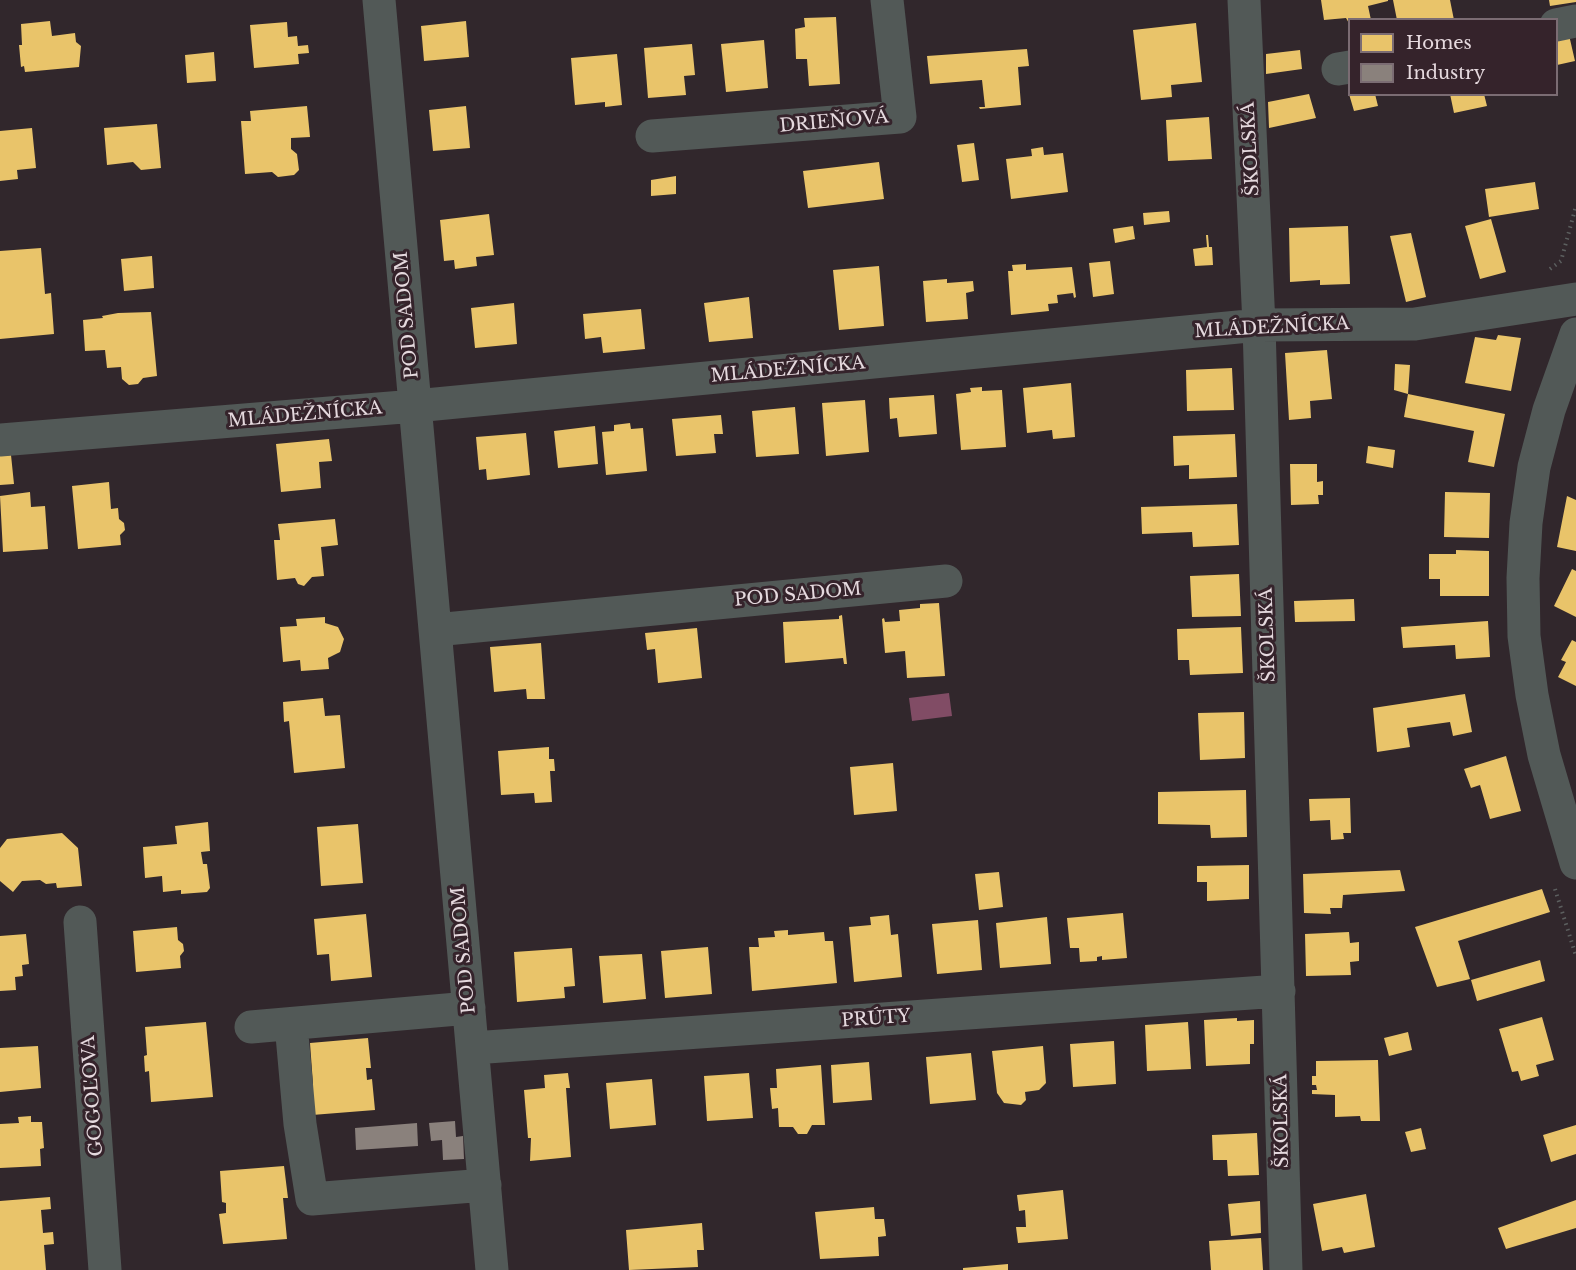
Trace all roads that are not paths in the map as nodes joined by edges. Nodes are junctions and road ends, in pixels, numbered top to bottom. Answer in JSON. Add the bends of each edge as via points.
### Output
{"nodes":[{"id":1,"x":379,"y":0,"type":"edge"},
{"id":2,"x":887,"y":0,"type":"edge"},
{"id":3,"x":1244,"y":0,"type":"edge"},
{"id":4,"x":1576,"y":21,"type":"edge"},
{"id":5,"x":1558,"y":25,"type":"edge"},
{"id":6,"x":652,"y":136,"type":"dead end"},
{"id":7,"x":1576,"y":299,"type":"edge"},
{"id":8,"x":1259,"y":325,"type":"junction"},
{"id":9,"x":1576,"y":334,"type":"edge"},
{"id":10,"x":415,"y":405,"type":"junction"},
{"id":11,"x":0,"y":440,"type":"edge"},
{"id":12,"x":946,"y":581,"type":"dead end"},
{"id":13,"x":435,"y":630,"type":"junction"},
{"id":14,"x":1576,"y":863,"type":"edge"},
{"id":15,"x":80,"y":922,"type":"dead end"},
{"id":16,"x":1279,"y":991,"type":"junction"},
{"id":17,"x":469,"y":1008,"type":"junction"},
{"id":18,"x":291,"y":1024,"type":"junction"},
{"id":19,"x":251,"y":1027,"type":"dead end"},
{"id":20,"x":472,"y":1048,"type":"junction"},
{"id":21,"x":485,"y":1185,"type":"junction"},
{"id":22,"x":105,"y":1270,"type":"edge"},
{"id":23,"x":492,"y":1270,"type":"edge"},
{"id":24,"x":1286,"y":1270,"type":"edge"}],
"edges":[{"from":1,"to":10,"type":"street","name":"POD SADOM"},
{"from":2,"to":6,"type":"street","name":"DRIEŇOVÁ","via":[[900,117]]},
{"from":3,"to":8,"type":"street","name":"ŠKOLSKÁ"},
{"from":4,"to":5,"type":"street"},
{"from":7,"to":8,"type":"street","name":"MLÁDEŽNÍCKA","via":[[1415,324]]},
{"from":8,"to":10,"type":"street","name":"MLÁDEŽNÍCKA"},
{"from":8,"to":16,"type":"street","name":"ŠKOLSKÁ"},
{"from":9,"to":14,"type":"street","via":[[1534,467],[1523,578],[1524,636],[1532,695],[1546,765]]},
{"from":10,"to":11,"type":"street","name":"MLÁDEŽNÍCKA"},
{"from":10,"to":13,"type":"street","name":"POD SADOM"},
{"from":12,"to":13,"type":"street","name":"POD SADOM"},
{"from":13,"to":17,"type":"street","name":"POD SADOM"},
{"from":15,"to":22,"type":"street","name":"GOGOĽOVA"},
{"from":16,"to":20,"type":"street","name":"PRÚTY"},
{"from":16,"to":24,"type":"street","name":"ŠKOLSKÁ"},
{"from":17,"to":18,"type":"street"},
{"from":17,"to":20,"type":"street","name":"POD SADOM"},
{"from":18,"to":19,"type":"street"},
{"from":18,"to":21,"type":"street","via":[[312,1199]]},
{"from":20,"to":21,"type":"street","name":"POD SADOM"},
{"from":21,"to":23,"type":"street","name":"POD SADOM"}]}
